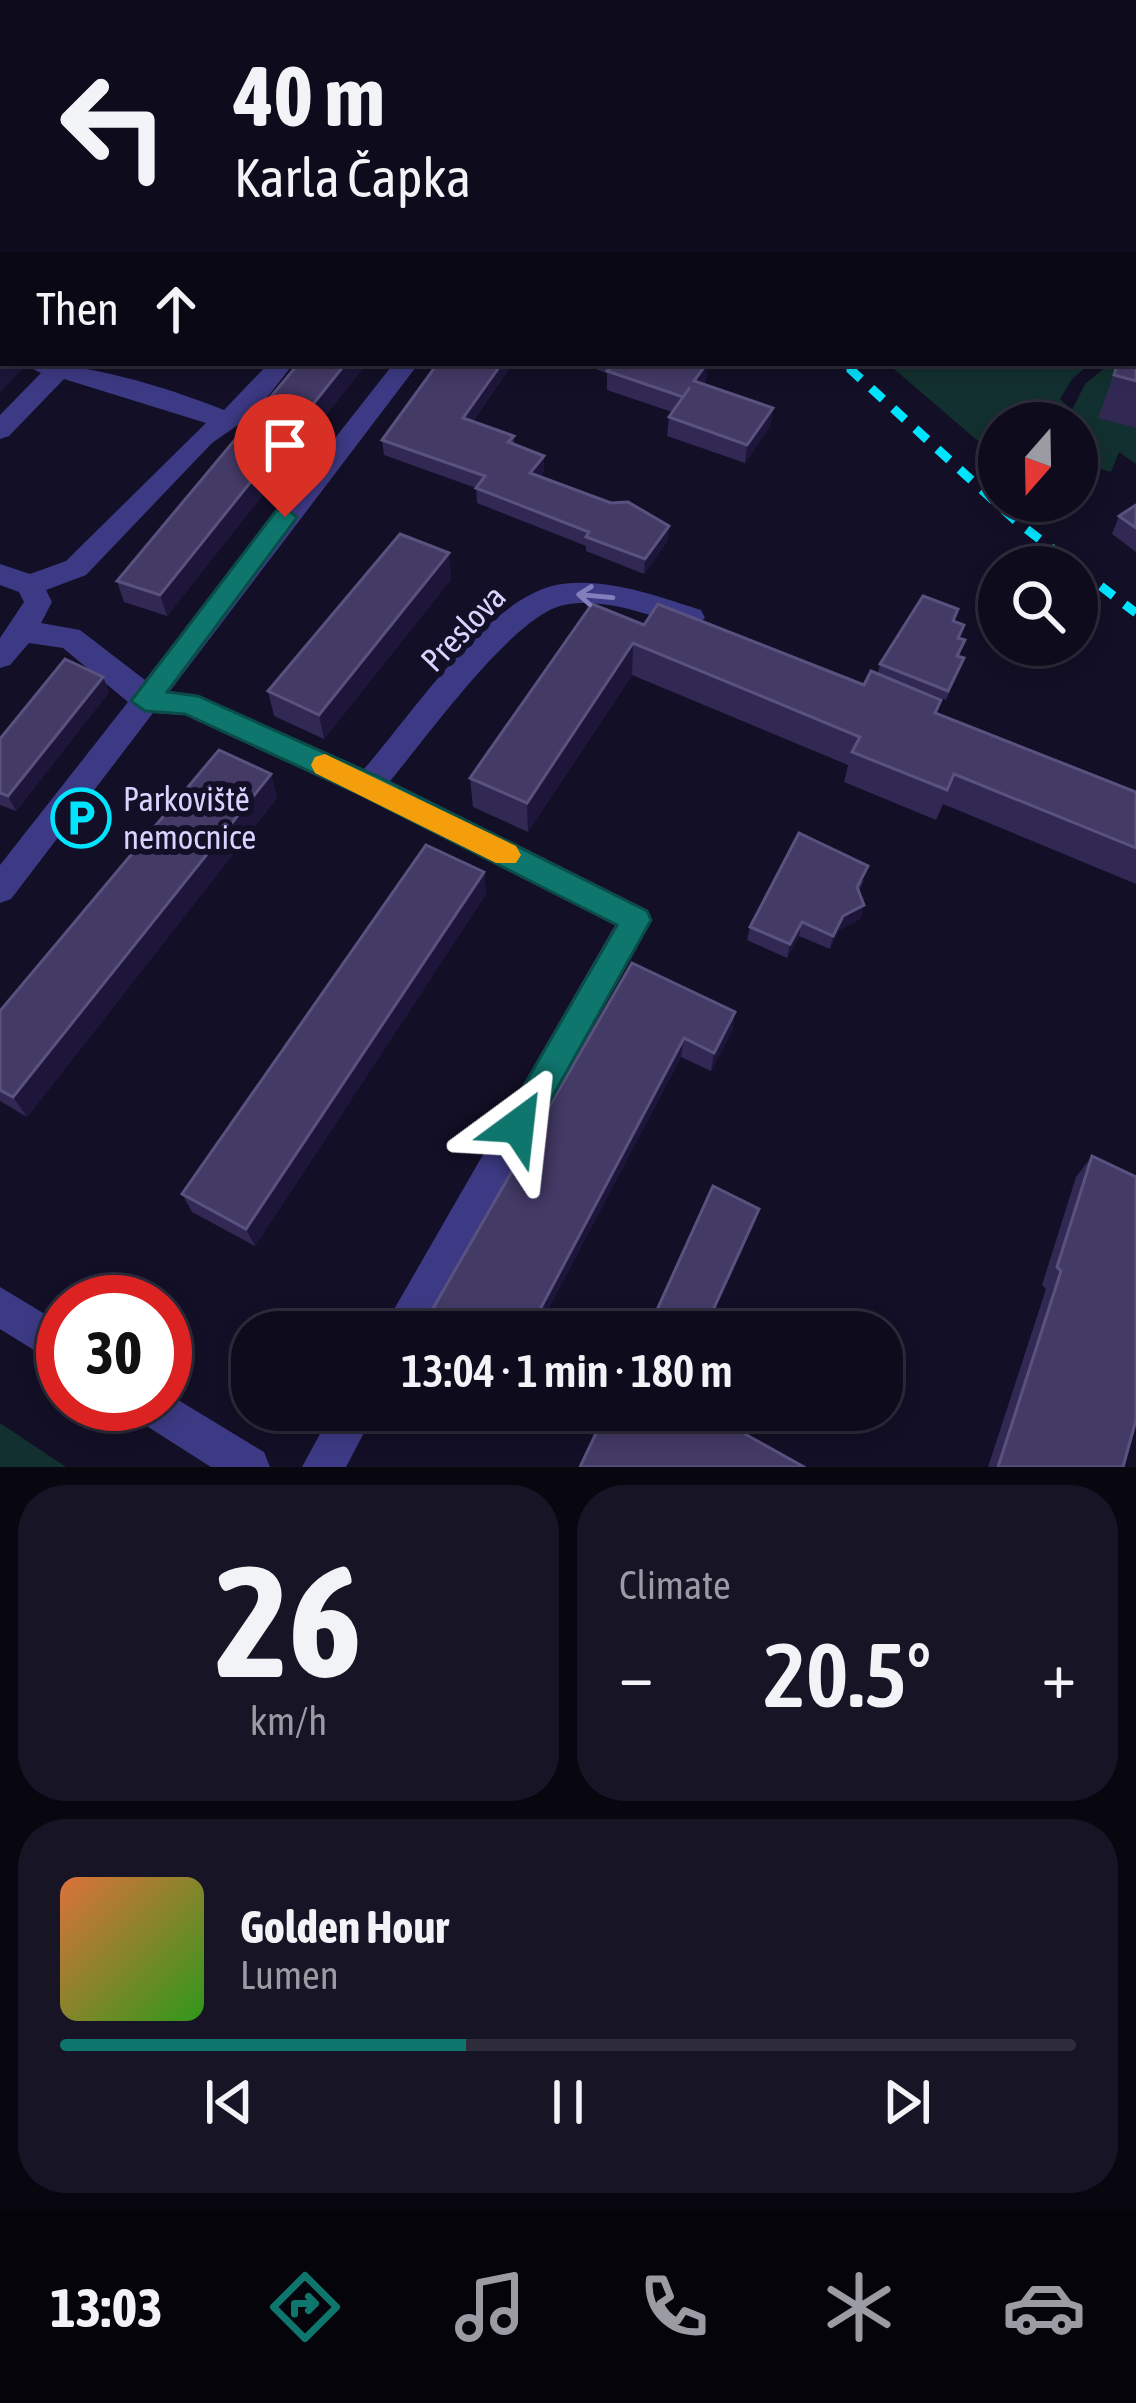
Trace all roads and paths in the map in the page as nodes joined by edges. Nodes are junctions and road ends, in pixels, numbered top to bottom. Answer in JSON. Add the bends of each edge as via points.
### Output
{"nodes":[{"id":1,"x":42,"y":366,"type":"edge"},
{"id":2,"x":280,"y":366,"type":"edge"},
{"id":3,"x":405,"y":366,"type":"edge"},
{"id":4,"x":58,"y":371,"type":"junction"},
{"id":5,"x":226,"y":421,"type":"junction"},
{"id":6,"x":0,"y":430,"type":"edge"},
{"id":7,"x":0,"y":574,"type":"edge"},
{"id":8,"x":30,"y":585,"type":"junction"},
{"id":9,"x":716,"y":628,"type":"edge"},
{"id":10,"x":23,"y":631,"type":"junction"},
{"id":11,"x":0,"y":657,"type":"edge"},
{"id":12,"x":145,"y":701,"type":"junction"},
{"id":13,"x":369,"y":785,"type":"junction"},
{"id":14,"x":0,"y":889,"type":"edge"},
{"id":15,"x":0,"y":1306,"type":"edge"},
{"id":16,"x":413,"y":1311,"type":"edge"},
{"id":17,"x":36,"y":1330,"type":"edge"},
{"id":18,"x":191,"y":1431,"type":"edge"},
{"id":19,"x":344,"y":1431,"type":"edge"},
{"id":20,"x":249,"y":1467,"type":"edge"},
{"id":21,"x":323,"y":1467,"type":"edge"}],
"edges":[{"from":1,"to":4,"type":"street"},
{"from":2,"to":5,"type":"street"},
{"from":3,"to":12,"type":"street"},
{"from":4,"to":5,"type":"street"},
{"from":4,"to":6,"type":"street"},
{"from":5,"to":8,"type":"street","via":[[76,568]]},
{"from":7,"to":8,"type":"street"},
{"from":8,"to":10,"type":"street","via":[[38,602]]},
{"from":9,"to":13,"type":"street","name":"Preslova","one_way":true,"via":[[611,597],[551,596],[515,617]]},
{"from":10,"to":11,"type":"street"},
{"from":10,"to":12,"type":"street","via":[[70,638]]},
{"from":12,"to":13,"type":"street","via":[[188,704]]},
{"from":12,"to":14,"type":"street"},
{"from":13,"to":16,"type":"street","via":[[636,920]]},
{"from":15,"to":17,"type":"street"},
{"from":18,"to":20,"type":"street"},
{"from":19,"to":21,"type":"street"}]}
